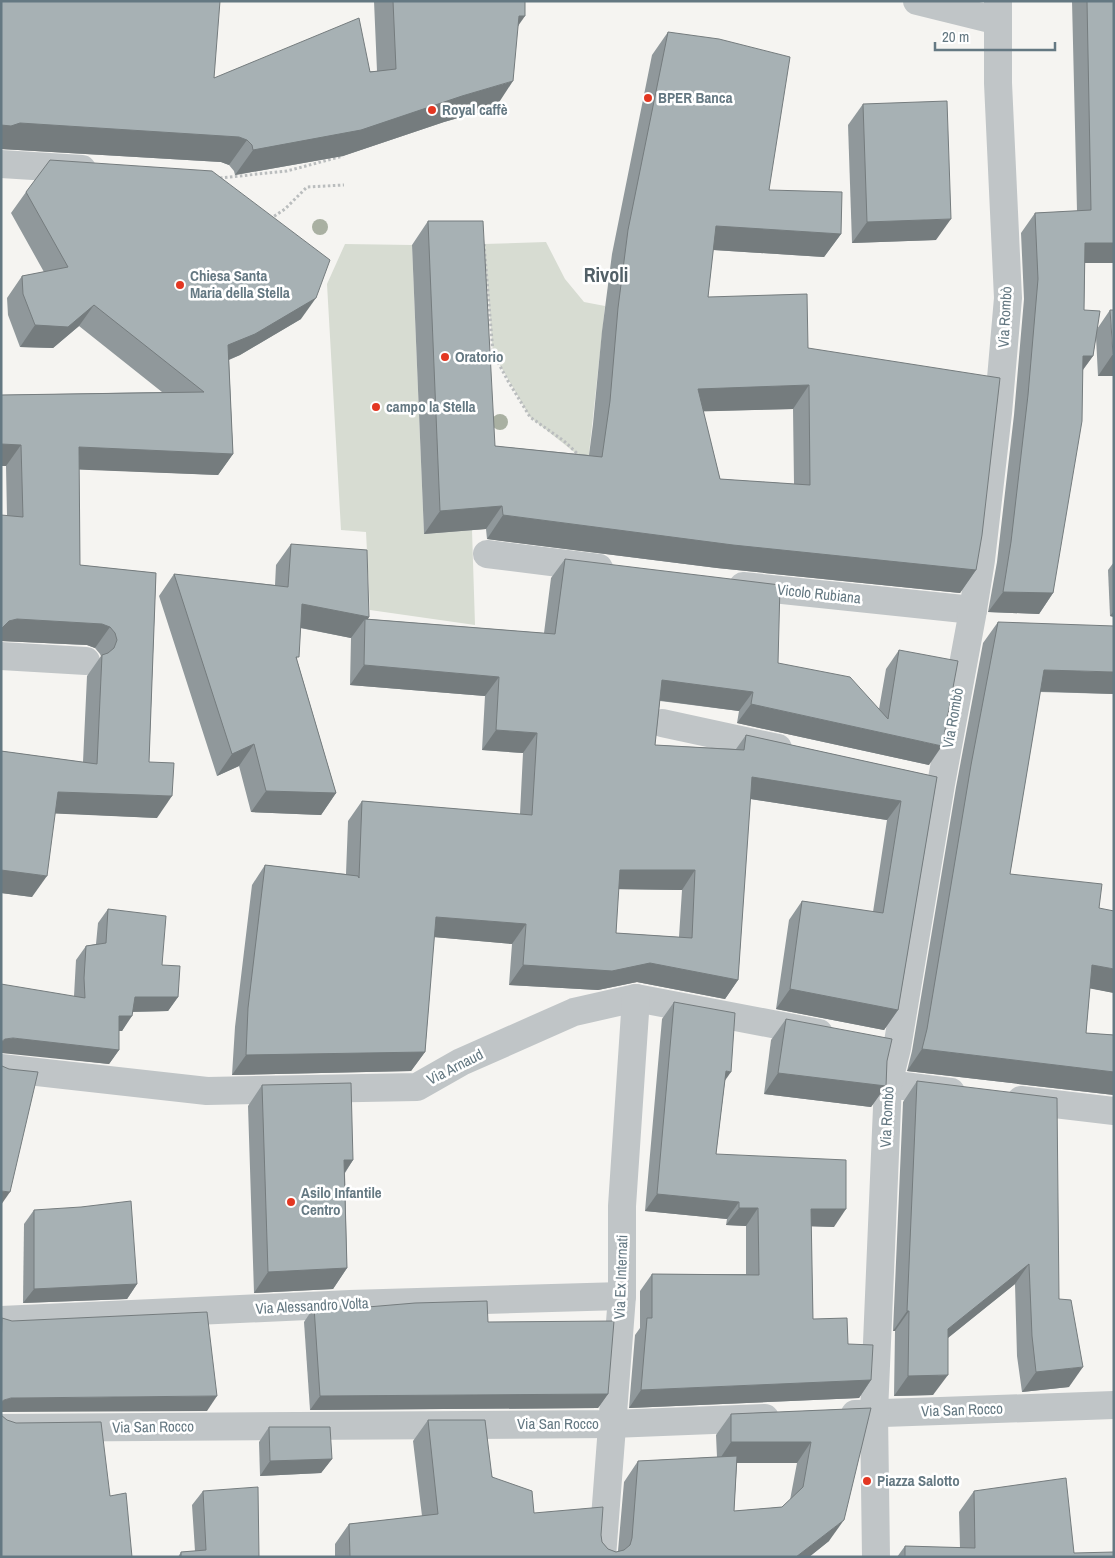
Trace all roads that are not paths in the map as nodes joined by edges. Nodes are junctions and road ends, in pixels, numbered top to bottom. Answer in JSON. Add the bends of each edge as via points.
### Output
{"nodes":[{"id":1,"x":917,"y":1,"type":"edge"},
{"id":2,"x":998,"y":11,"type":"edge"},
{"id":3,"x":1,"y":164,"type":"edge"},
{"id":4,"x":111,"y":171,"type":"edge"},
{"id":5,"x":487,"y":554,"type":"dead end"},
{"id":6,"x":621,"y":571,"type":"edge"},
{"id":7,"x":715,"y":584,"type":"edge"},
{"id":8,"x":971,"y":619,"type":"junction"},
{"id":9,"x":999,"y":628,"type":"edge"},
{"id":10,"x":1,"y":656,"type":"edge"},
{"id":11,"x":86,"y":661,"type":"dead end"},
{"id":12,"x":662,"y":723,"type":"edge"},
{"id":13,"x":806,"y":755,"type":"edge"},
{"id":14,"x":636,"y":998,"type":"junction"},
{"id":15,"x":848,"y":1038,"type":"edge"},
{"id":16,"x":1,"y":1068,"type":"edge"},
{"id":17,"x":888,"y":1084,"type":"junction"},
{"id":18,"x":1114,"y":1111,"type":"edge"},
{"id":19,"x":622,"y":1296,"type":"junction"},
{"id":20,"x":1,"y":1320,"type":"edge"},
{"id":21,"x":1114,"y":1405,"type":"edge"},
{"id":22,"x":874,"y":1413,"type":"junction"},
{"id":23,"x":828,"y":1415,"type":"edge"},
{"id":24,"x":789,"y":1417,"type":"edge"},
{"id":25,"x":612,"y":1424,"type":"junction"},
{"id":26,"x":1,"y":1428,"type":"edge"},
{"id":27,"x":602,"y":1557,"type":"edge"},
{"id":28,"x":876,"y":1557,"type":"edge"}],
"edges":[{"from":1,"to":2,"type":"street","name":"Via Rombò"},
{"from":2,"to":8,"type":"street","name":"Via Rombò","via":[[998,83],[1008,298],[998,413]]},
{"from":3,"to":4,"type":"street"},
{"from":5,"to":6,"type":"street"},
{"from":7,"to":8,"type":"street","name":"Vicolo Rubiana"},
{"from":8,"to":9,"type":"street","name":"Vicolo Rubiana"},
{"from":8,"to":17,"type":"street","name":"Via Rombò","via":[[931,782],[887,1046]]},
{"from":10,"to":11,"type":"street"},
{"from":12,"to":13,"type":"street"},
{"from":14,"to":15,"type":"street","name":"Via Arnaud"},
{"from":14,"to":16,"type":"street","name":"Via Arnaud","via":[[574,1012],[461,1062],[417,1087],[207,1091]]},
{"from":14,"to":19,"type":"street","name":"Via Ex Internati","via":[[622,1206]]},
{"from":17,"to":18,"type":"street"},
{"from":17,"to":22,"type":"street","name":"Via Rombò"},
{"from":19,"to":20,"type":"street","name":"Via Alessandro Volta","via":[[340,1304]]},
{"from":19,"to":25,"type":"street","name":"Via Ex Internati"},
{"from":21,"to":22,"type":"street","name":"Via San Rocco"},
{"from":22,"to":23,"type":"street","name":"Via San Rocco"},
{"from":22,"to":28,"type":"street"},
{"from":24,"to":25,"type":"street","name":"Via San Rocco"},
{"from":25,"to":26,"type":"street","name":"Via San Rocco"},
{"from":25,"to":27,"type":"street","name":"Via Ex Internati"}]}
